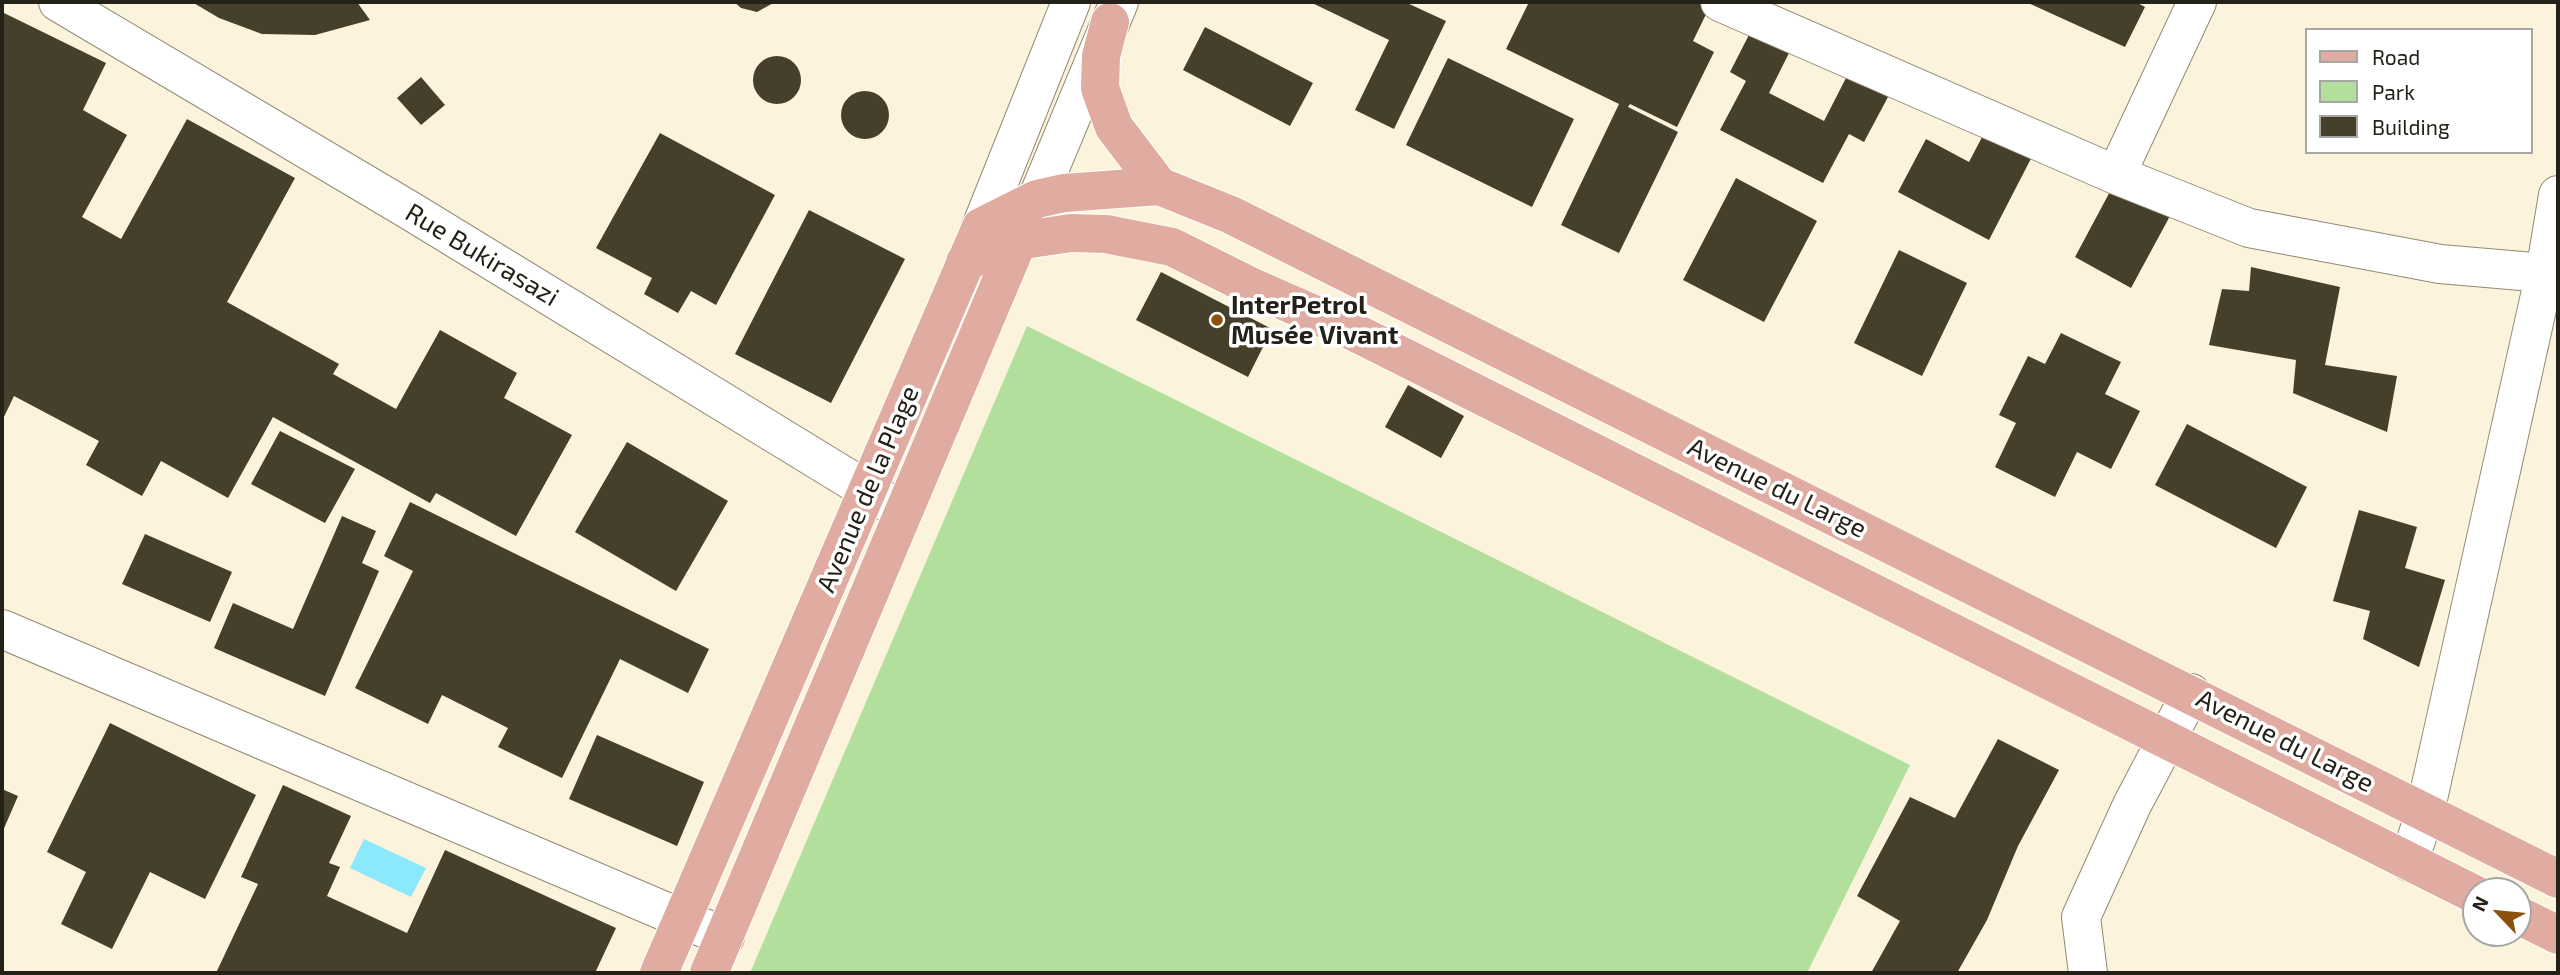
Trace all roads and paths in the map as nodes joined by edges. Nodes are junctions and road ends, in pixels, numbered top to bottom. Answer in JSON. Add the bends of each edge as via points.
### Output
{"nodes":[{"id":1,"x":58,"y":2,"type":"edge"},
{"id":2,"x":1071,"y":2,"type":"edge"},
{"id":3,"x":1720,"y":2,"type":"edge"},
{"id":4,"x":2197,"y":2,"type":"edge"},
{"id":5,"x":1115,"y":12,"type":"edge"},
{"id":6,"x":2116,"y":175,"type":"junction"},
{"id":7,"x":1159,"y":186,"type":"junction"},
{"id":8,"x":2558,"y":195,"type":"edge"},
{"id":9,"x":1037,"y":199,"type":"junction"},
{"id":10,"x":981,"y":226,"type":"junction"},
{"id":11,"x":1017,"y":241,"type":"junction"},
{"id":12,"x":965,"y":261,"type":"junction"},
{"id":13,"x":2545,"y":273,"type":"junction"},
{"id":14,"x":1372,"y":288,"type":"junction"},
{"id":15,"x":1352,"y":331,"type":"junction"},
{"id":16,"x":868,"y":491,"type":"junction"},
{"id":17,"x":903,"y":512,"type":"junction"},
{"id":18,"x":2,"y":629,"type":"edge"},
{"id":19,"x":2191,"y":693,"type":"junction"},
{"id":20,"x":2167,"y":740,"type":"junction"},
{"id":21,"x":2425,"y":812,"type":"junction"},
{"id":22,"x":2409,"y":862,"type":"junction"},
{"id":23,"x":2558,"y":879,"type":"edge"},
{"id":24,"x":2462,"y":888,"type":"edge"},
{"id":25,"x":682,"y":920,"type":"junction"},
{"id":26,"x":2532,"y":922,"type":"edge"},
{"id":27,"x":2558,"y":935,"type":"edge"},
{"id":28,"x":724,"y":937,"type":"junction"},
{"id":29,"x":659,"y":973,"type":"edge"},
{"id":30,"x":709,"y":973,"type":"edge"},
{"id":31,"x":2088,"y":973,"type":"edge"}],
"edges":[{"from":1,"to":16,"type":"street","name":"Rue Bukirasazi"},
{"from":2,"to":10,"type":"street","name":"Avenue de la Plage"},
{"from":3,"to":6,"type":"street"},
{"from":4,"to":6,"type":"street"},
{"from":5,"to":7,"type":"main road","via":[[1101,56],[1100,88],[1114,127]]},
{"from":5,"to":9,"type":"street","name":"Avenue de la Plage"},
{"from":6,"to":13,"type":"street","via":[[2249,228],[2440,264]]},
{"from":7,"to":9,"type":"main road","name":"Avenue du Large"},
{"from":7,"to":14,"type":"main road","name":"Avenue du Large","via":[[1231,215]]},
{"from":8,"to":13,"type":"street"},
{"from":9,"to":10,"type":"main road","name":"Avenue du Large"},
{"from":9,"to":11,"type":"main road","name":"Avenue de la Plage"},
{"from":10,"to":12,"type":"main road","name":"Avenue de la Plage"},
{"from":11,"to":12,"type":"main road","name":"Avenue du Large"},
{"from":11,"to":15,"type":"main road","name":"Avenue du Large","via":[[1071,233],[1106,234],[1172,247]]},
{"from":11,"to":17,"type":"main road","name":"Avenue de la Plage"},
{"from":12,"to":16,"type":"main road","name":"Avenue de la Plage"},
{"from":13,"to":21,"type":"street"},
{"from":14,"to":15,"type":"main road"},
{"from":14,"to":19,"type":"main road","name":"Avenue du Large"},
{"from":15,"to":20,"type":"main road","name":"Avenue du Large"},
{"from":16,"to":17,"type":"street","name":"Rue Bukirasazi"},
{"from":16,"to":25,"type":"main road","name":"Avenue de la Plage"},
{"from":17,"to":28,"type":"main road","name":"Avenue de la Plage"},
{"from":18,"to":25,"type":"street"},
{"from":19,"to":20,"type":"street"},
{"from":19,"to":21,"type":"main road","name":"Avenue du Large"},
{"from":20,"to":22,"type":"main road","name":"Avenue du Large"},
{"from":20,"to":31,"type":"street","via":[[2132,804],[2081,917]]},
{"from":21,"to":22,"type":"street"},
{"from":21,"to":23,"type":"main road","name":"Avenue du Large"},
{"from":22,"to":24,"type":"main road","name":"Avenue du Large"},
{"from":25,"to":28,"type":"street"},
{"from":25,"to":29,"type":"main road","name":"Avenue de la Plage"},
{"from":26,"to":27,"type":"main road"},
{"from":28,"to":30,"type":"main road","name":"Avenue de la Plage"}]}
